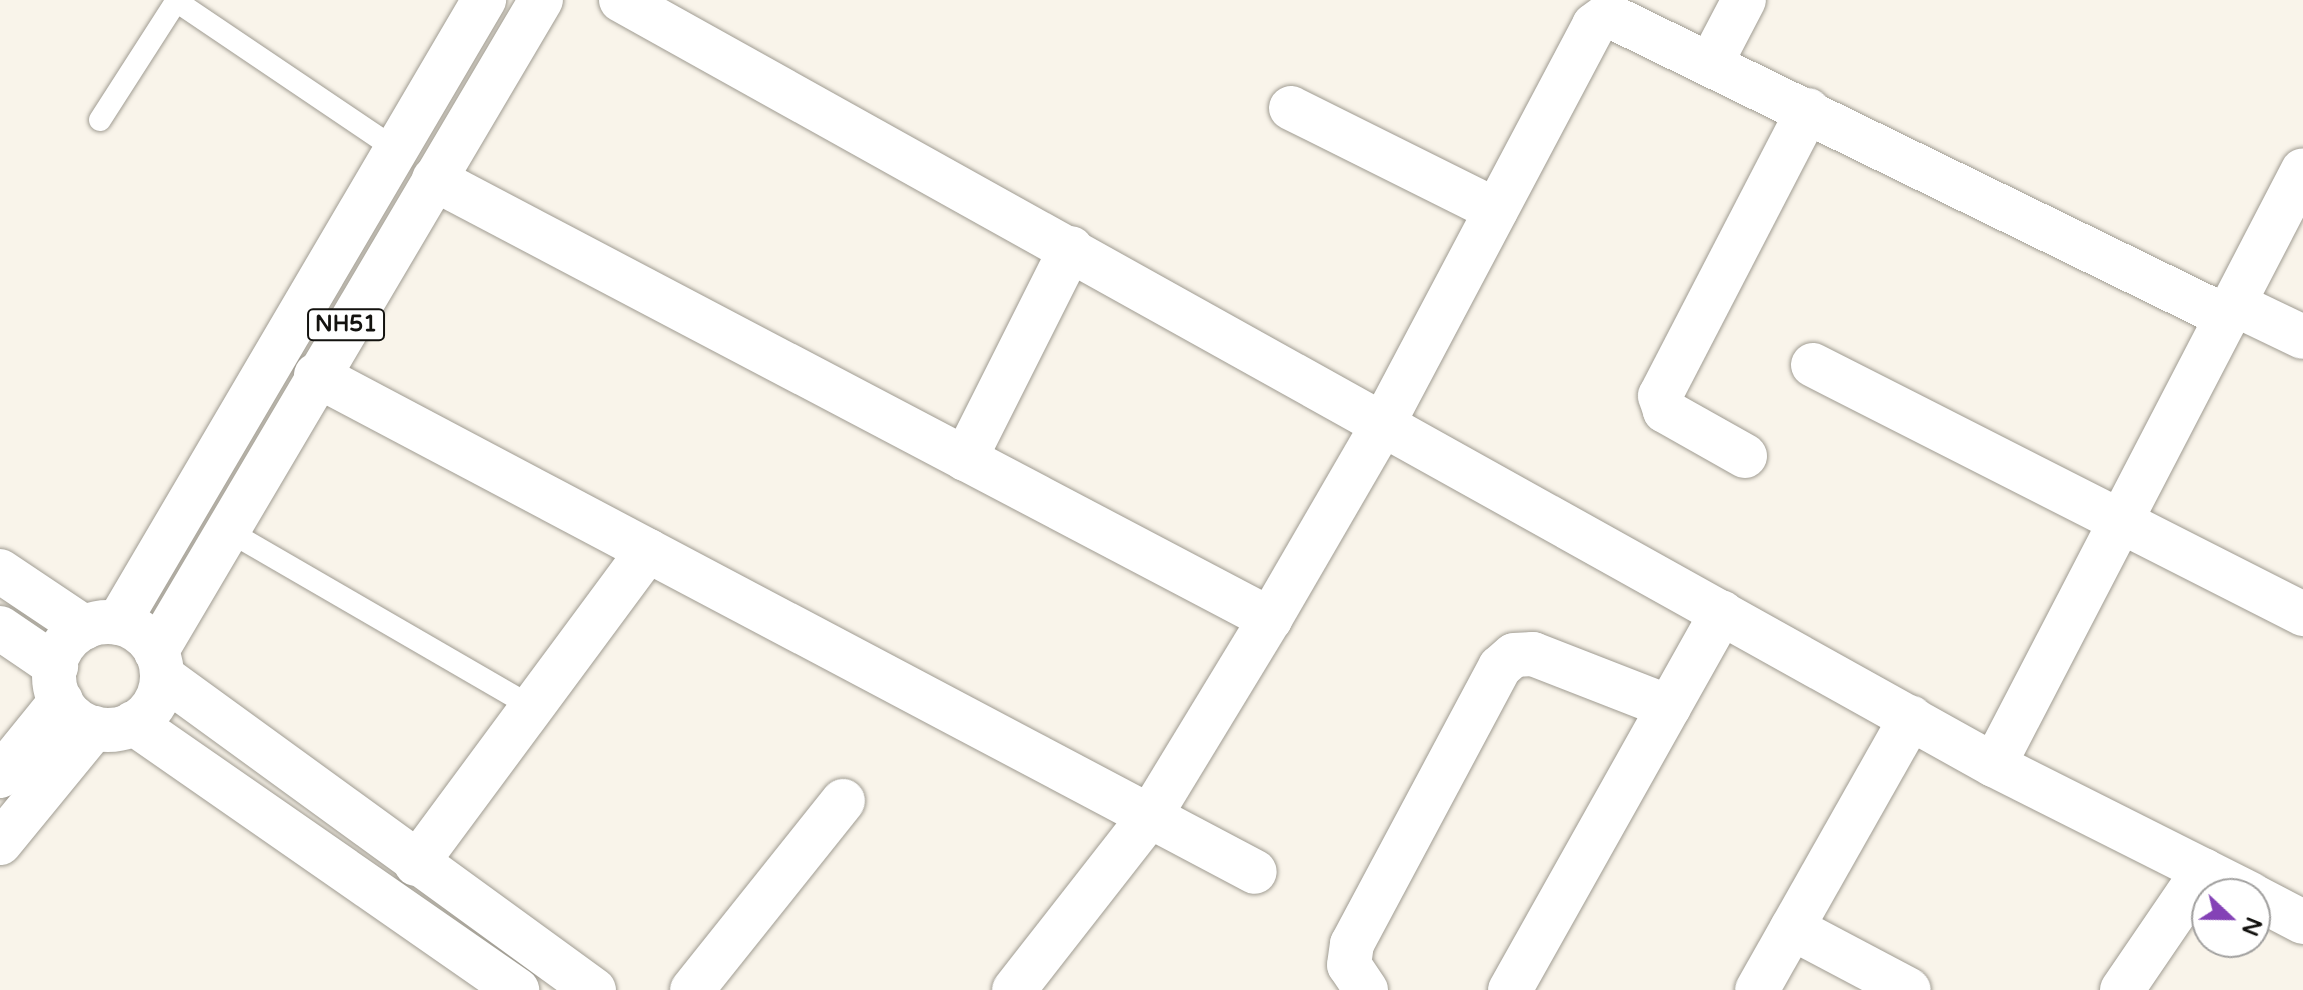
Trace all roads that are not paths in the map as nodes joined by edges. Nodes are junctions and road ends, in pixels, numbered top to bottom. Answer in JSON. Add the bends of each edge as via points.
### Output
{"nodes":[{"id":1,"x":484,"y":0,"type":"edge"},
{"id":2,"x":541,"y":0,"type":"edge"},
{"id":3,"x":621,"y":0,"type":"edge"},
{"id":4,"x":1744,"y":0,"type":"edge"},
{"id":5,"x":177,"y":1,"type":"edge"},
{"id":6,"x":1711,"y":63,"type":"junction"},
{"id":7,"x":1291,"y":108,"type":"dead end"},
{"id":8,"x":1808,"y":110,"type":"junction"},
{"id":9,"x":100,"y":120,"type":"dead end"},
{"id":10,"x":397,"y":150,"type":"junction"},
{"id":11,"x":2303,"y":170,"type":"edge"},
{"id":12,"x":434,"y":179,"type":"junction"},
{"id":13,"x":1496,"y":210,"type":"junction"},
{"id":14,"x":1071,"y":248,"type":"junction"},
{"id":15,"x":2230,"y":310,"type":"junction"},
{"id":16,"x":2303,"y":337,"type":"edge"},
{"id":17,"x":1813,"y":365,"type":"dead end"},
{"id":18,"x":316,"y":375,"type":"junction"},
{"id":19,"x":1384,"y":422,"type":"junction"},
{"id":20,"x":1745,"y":456,"type":"dead end"},
{"id":21,"x":965,"y":459,"type":"junction"},
{"id":22,"x":2119,"y":524,"type":"junction"},
{"id":23,"x":225,"y":529,"type":"junction"},
{"id":24,"x":648,"y":550,"type":"junction"},
{"id":25,"x":0,"y":571,"type":"edge"},
{"id":26,"x":1722,"y":612,"type":"junction"},
{"id":27,"x":2303,"y":614,"type":"edge"},
{"id":28,"x":1270,"y":619,"type":"junction"},
{"id":29,"x":101,"y":626,"type":"junction"},
{"id":30,"x":0,"y":628,"type":"edge"},
{"id":31,"x":159,"y":664,"type":"junction"},
{"id":32,"x":58,"y":684,"type":"junction"},
{"id":33,"x":532,"y":707,"type":"junction"},
{"id":34,"x":1669,"y":707,"type":"junction"},
{"id":35,"x":1911,"y":718,"type":"junction"},
{"id":36,"x":114,"y":726,"type":"junction"},
{"id":37,"x":1994,"y":765,"type":"junction"},
{"id":38,"x":0,"y":776,"type":"edge"},
{"id":39,"x":843,"y":801,"type":"dead end"},
{"id":40,"x":1150,"y":816,"type":"junction"},
{"id":41,"x":0,"y":843,"type":"edge"},
{"id":42,"x":416,"y":864,"type":"junction"},
{"id":43,"x":2204,"y":870,"type":"junction"},
{"id":44,"x":1255,"y":872,"type":"dead end"},
{"id":45,"x":2219,"y":878,"type":"edge"},
{"id":46,"x":2271,"y":905,"type":"edge"},
{"id":47,"x":2303,"y":922,"type":"edge"},
{"id":48,"x":1792,"y":928,"type":"junction"},
{"id":49,"x":517,"y":990,"type":"edge"},
{"id":50,"x":594,"y":990,"type":"edge"},
{"id":51,"x":692,"y":990,"type":"edge"},
{"id":52,"x":1014,"y":990,"type":"edge"},
{"id":53,"x":1366,"y":990,"type":"edge"},
{"id":54,"x":1511,"y":990,"type":"edge"},
{"id":55,"x":1757,"y":990,"type":"edge"},
{"id":56,"x":1909,"y":990,"type":"edge"},
{"id":57,"x":2122,"y":990,"type":"edge"}],
"edges":[{"from":1,"to":10,"type":"main road","number":"NH51"},
{"from":2,"to":12,"type":"main road","number":"NH51"},
{"from":3,"to":14,"type":"main road"},
{"from":4,"to":6,"type":"main road"},
{"from":5,"to":9,"type":"lane"},
{"from":5,"to":10,"type":"lane"},
{"from":6,"to":8,"type":"main road"},
{"from":6,"to":13,"type":"main road","via":[[1608,15],[1594,25]]},
{"from":7,"to":13,"type":"main road"},
{"from":8,"to":15,"type":"main road"},
{"from":8,"to":20,"type":"main road","via":[[1660,396],[1665,411]]},
{"from":10,"to":29,"type":"main road","number":"NH51"},
{"from":11,"to":15,"type":"main road"},
{"from":12,"to":18,"type":"main road","number":"NH51"},
{"from":12,"to":21,"type":"main road"},
{"from":13,"to":19,"type":"main road"},
{"from":14,"to":19,"type":"main road"},
{"from":14,"to":21,"type":"main road"},
{"from":15,"to":16,"type":"main road"},
{"from":15,"to":22,"type":"main road"},
{"from":17,"to":22,"type":"main road"},
{"from":18,"to":23,"type":"main road","number":"NH51"},
{"from":18,"to":24,"type":"main road"},
{"from":19,"to":26,"type":"main road"},
{"from":19,"to":28,"type":"main road"},
{"from":21,"to":28,"type":"main road"},
{"from":22,"to":27,"type":"main road"},
{"from":22,"to":37,"type":"main road"},
{"from":23,"to":31,"type":"main road","number":"NH51"},
{"from":23,"to":33,"type":"lane"},
{"from":24,"to":33,"type":"main road"},
{"from":24,"to":40,"type":"main road"},
{"from":25,"to":29,"type":"main road"},
{"from":26,"to":34,"type":"main road"},
{"from":26,"to":35,"type":"main road"},
{"from":28,"to":40,"type":"main road"},
{"from":29,"to":31,"type":"main road","via":[[140,633]]},
{"from":29,"to":32,"type":"main road","number":"NH51","via":[[65,644]]},
{"from":30,"to":32,"type":"main road"},
{"from":31,"to":36,"type":"main road","number":"NH51","via":[[152,709]]},
{"from":31,"to":42,"type":"main road"},
{"from":32,"to":36,"type":"main road","via":[[76,720]]},
{"from":32,"to":38,"type":"main road","number":"NH51"},
{"from":33,"to":42,"type":"main road"},
{"from":34,"to":53,"type":"main road","via":[[1533,654],[1514,655],[1500,667],[1352,944],[1349,965]]},
{"from":34,"to":54,"type":"main road"},
{"from":35,"to":37,"type":"main road"},
{"from":35,"to":48,"type":"main road"},
{"from":36,"to":41,"type":"main road","number":"NH51"},
{"from":36,"to":49,"type":"main road"},
{"from":37,"to":43,"type":"main road"},
{"from":39,"to":51,"type":"main road"},
{"from":40,"to":44,"type":"main road"},
{"from":40,"to":52,"type":"main road"},
{"from":42,"to":50,"type":"main road"},
{"from":43,"to":45,"type":"main road"},
{"from":43,"to":57,"type":"main road"},
{"from":46,"to":47,"type":"main road"},
{"from":48,"to":55,"type":"main road"},
{"from":48,"to":56,"type":"main road"}]}
